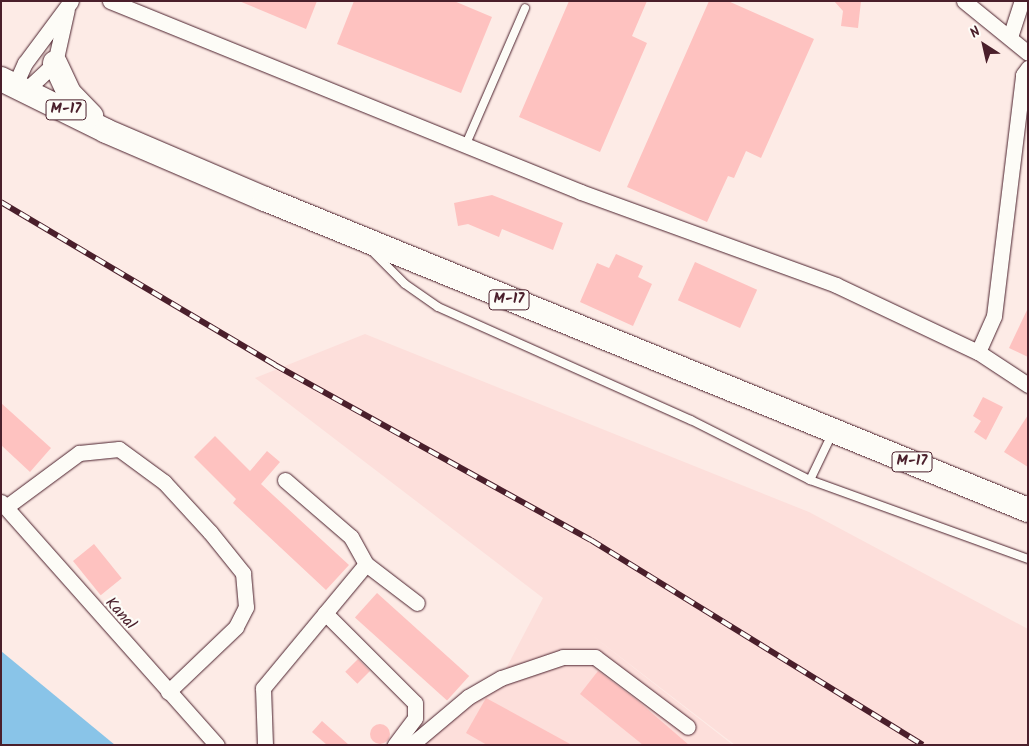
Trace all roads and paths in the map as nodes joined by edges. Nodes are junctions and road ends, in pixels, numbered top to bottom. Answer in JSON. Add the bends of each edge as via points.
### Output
{"nodes":[{"id":1,"x":110,"y":1,"type":"edge"},
{"id":2,"x":964,"y":1,"type":"edge"},
{"id":3,"x":1022,"y":1,"type":"edge"},
{"id":4,"x":70,"y":5,"type":"edge"},
{"id":5,"x":525,"y":8,"type":"dead end"},
{"id":6,"x":1010,"y":37,"type":"junction"},
{"id":7,"x":1028,"y":53,"type":"edge"},
{"id":8,"x":55,"y":63,"type":"junction"},
{"id":9,"x":1028,"y":68,"type":"edge"},
{"id":10,"x":14,"y":85,"type":"edge"},
{"id":11,"x":106,"y":130,"type":"junction"},
{"id":12,"x":466,"y":144,"type":"junction"},
{"id":13,"x":360,"y":238,"type":"junction"},
{"id":14,"x":978,"y":352,"type":"junction"},
{"id":15,"x":1028,"y":385,"type":"edge"},
{"id":16,"x":834,"y":430,"type":"junction"},
{"id":17,"x":285,"y":480,"type":"dead end"},
{"id":18,"x":810,"y":480,"type":"junction"},
{"id":19,"x":4,"y":505,"type":"edge"},
{"id":20,"x":1028,"y":510,"type":"edge"},
{"id":21,"x":1028,"y":559,"type":"edge"},
{"id":22,"x":366,"y":564,"type":"junction"},
{"id":23,"x":417,"y":603,"type":"dead end"},
{"id":24,"x":325,"y":613,"type":"junction"},
{"id":25,"x":168,"y":692,"type":"junction"},
{"id":26,"x":688,"y":727,"type":"dead end"},
{"id":27,"x":217,"y":745,"type":"edge"},
{"id":28,"x":265,"y":745,"type":"edge"},
{"id":29,"x":395,"y":745,"type":"edge"},
{"id":30,"x":411,"y":745,"type":"edge"}],
"edges":[{"from":1,"to":12,"type":"street"},
{"from":2,"to":6,"type":"street"},
{"from":3,"to":6,"type":"street"},
{"from":4,"to":8,"type":"street"},
{"from":4,"to":10,"type":"street","via":[[25,63]]},
{"from":5,"to":12,"type":"lane"},
{"from":6,"to":7,"type":"street"},
{"from":8,"to":10,"type":"street"},
{"from":8,"to":11,"type":"main road","via":[[69,93]]},
{"from":9,"to":14,"type":"street","via":[[1023,75],[994,316]]},
{"from":10,"to":11,"type":"main road","number":"M-17"},
{"from":11,"to":13,"type":"main road","number":"M-17"},
{"from":12,"to":14,"type":"street","via":[[581,192],[836,285]]},
{"from":13,"to":16,"type":"main road","number":"M-17"},
{"from":13,"to":18,"type":"lane","via":[[404,284],[438,307],[691,420]]},
{"from":14,"to":15,"type":"street"},
{"from":16,"to":18,"type":"lane"},
{"from":16,"to":20,"type":"main road","number":"M-17"},
{"from":17,"to":22,"type":"street","via":[[351,537]]},
{"from":18,"to":21,"type":"lane"},
{"from":19,"to":25,"type":"street","name":"Kanal"},
{"from":19,"to":25,"type":"street","via":[[78,452],[119,449],[164,482],[210,532],[243,573],[246,607],[236,627]]},
{"from":22,"to":23,"type":"street"},
{"from":22,"to":24,"type":"street"},
{"from":24,"to":28,"type":"street","via":[[263,688]]},
{"from":24,"to":29,"type":"street","via":[[415,703],[415,718]]},
{"from":25,"to":27,"type":"street","name":"Kanal"},
{"from":26,"to":30,"type":"street","via":[[595,657],[563,657],[501,678],[476,692]]}]}
